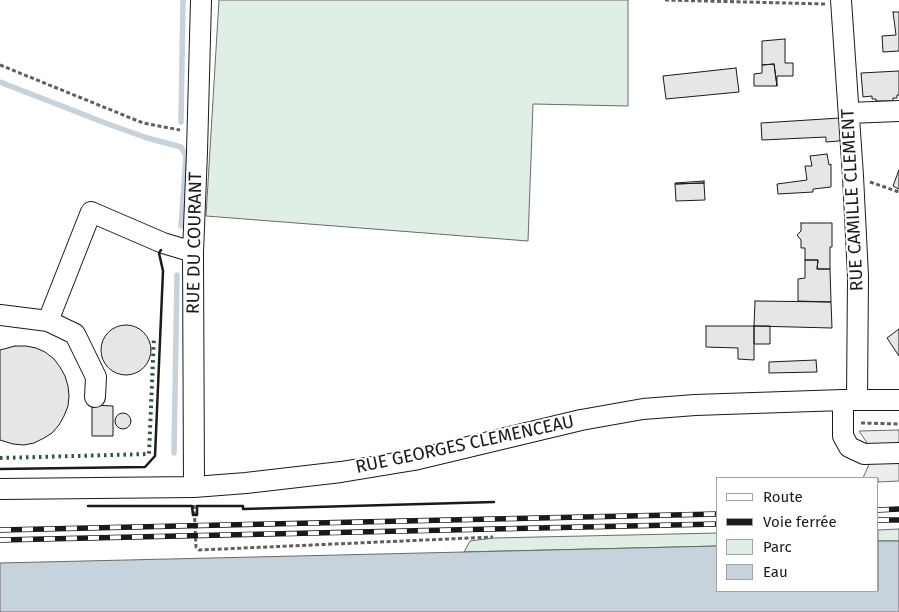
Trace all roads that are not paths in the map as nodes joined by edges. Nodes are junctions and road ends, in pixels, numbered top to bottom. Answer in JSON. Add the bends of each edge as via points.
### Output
{"nodes":[{"id":1,"x":201,"y":0,"type":"edge"},
{"id":2,"x":841,"y":2,"type":"edge"},
{"id":3,"x":899,"y":110,"type":"edge"},
{"id":4,"x":849,"y":113,"type":"junction"},
{"id":5,"x":193,"y":252,"type":"junction"},
{"id":6,"x":0,"y":315,"type":"edge"},
{"id":7,"x":48,"y":321,"type":"junction"},
{"id":8,"x":95,"y":397,"type":"dead end"},
{"id":9,"x":850,"y":400,"type":"junction"},
{"id":10,"x":899,"y":400,"type":"edge"},
{"id":11,"x":899,"y":453,"type":"edge"},
{"id":12,"x":194,"y":487,"type":"junction"},
{"id":13,"x":0,"y":489,"type":"edge"}],
"edges":[{"from":1,"to":5,"type":"street","name":"RUE DU COURANT"},
{"from":2,"to":4,"type":"street","name":"RUE CAMILLE CLEMENT"},
{"from":3,"to":4,"type":"street"},
{"from":4,"to":9,"type":"street","name":"RUE CAMILLE CLEMENT","via":[[858,276]]},
{"from":5,"to":7,"type":"street","via":[[163,243],[91,212]]},
{"from":5,"to":12,"type":"street","name":"RUE DU COURANT"},
{"from":6,"to":7,"type":"street"},
{"from":7,"to":8,"type":"street","via":[[75,334],[96,377]]},
{"from":9,"to":10,"type":"street","name":"RUE GEORGES CLEMENCEAU"},
{"from":9,"to":11,"type":"street","name":"RUE CAMILLE CLEMENT","via":[[843,423],[843,436],[849,447],[864,454]]},
{"from":9,"to":12,"type":"street","name":"RUE GEORGES CLEMENCEAU","via":[[695,404],[643,409],[405,461],[341,472]]},
{"from":12,"to":13,"type":"street","name":"RUE GEORGES CLEMENCEAU"}]}
